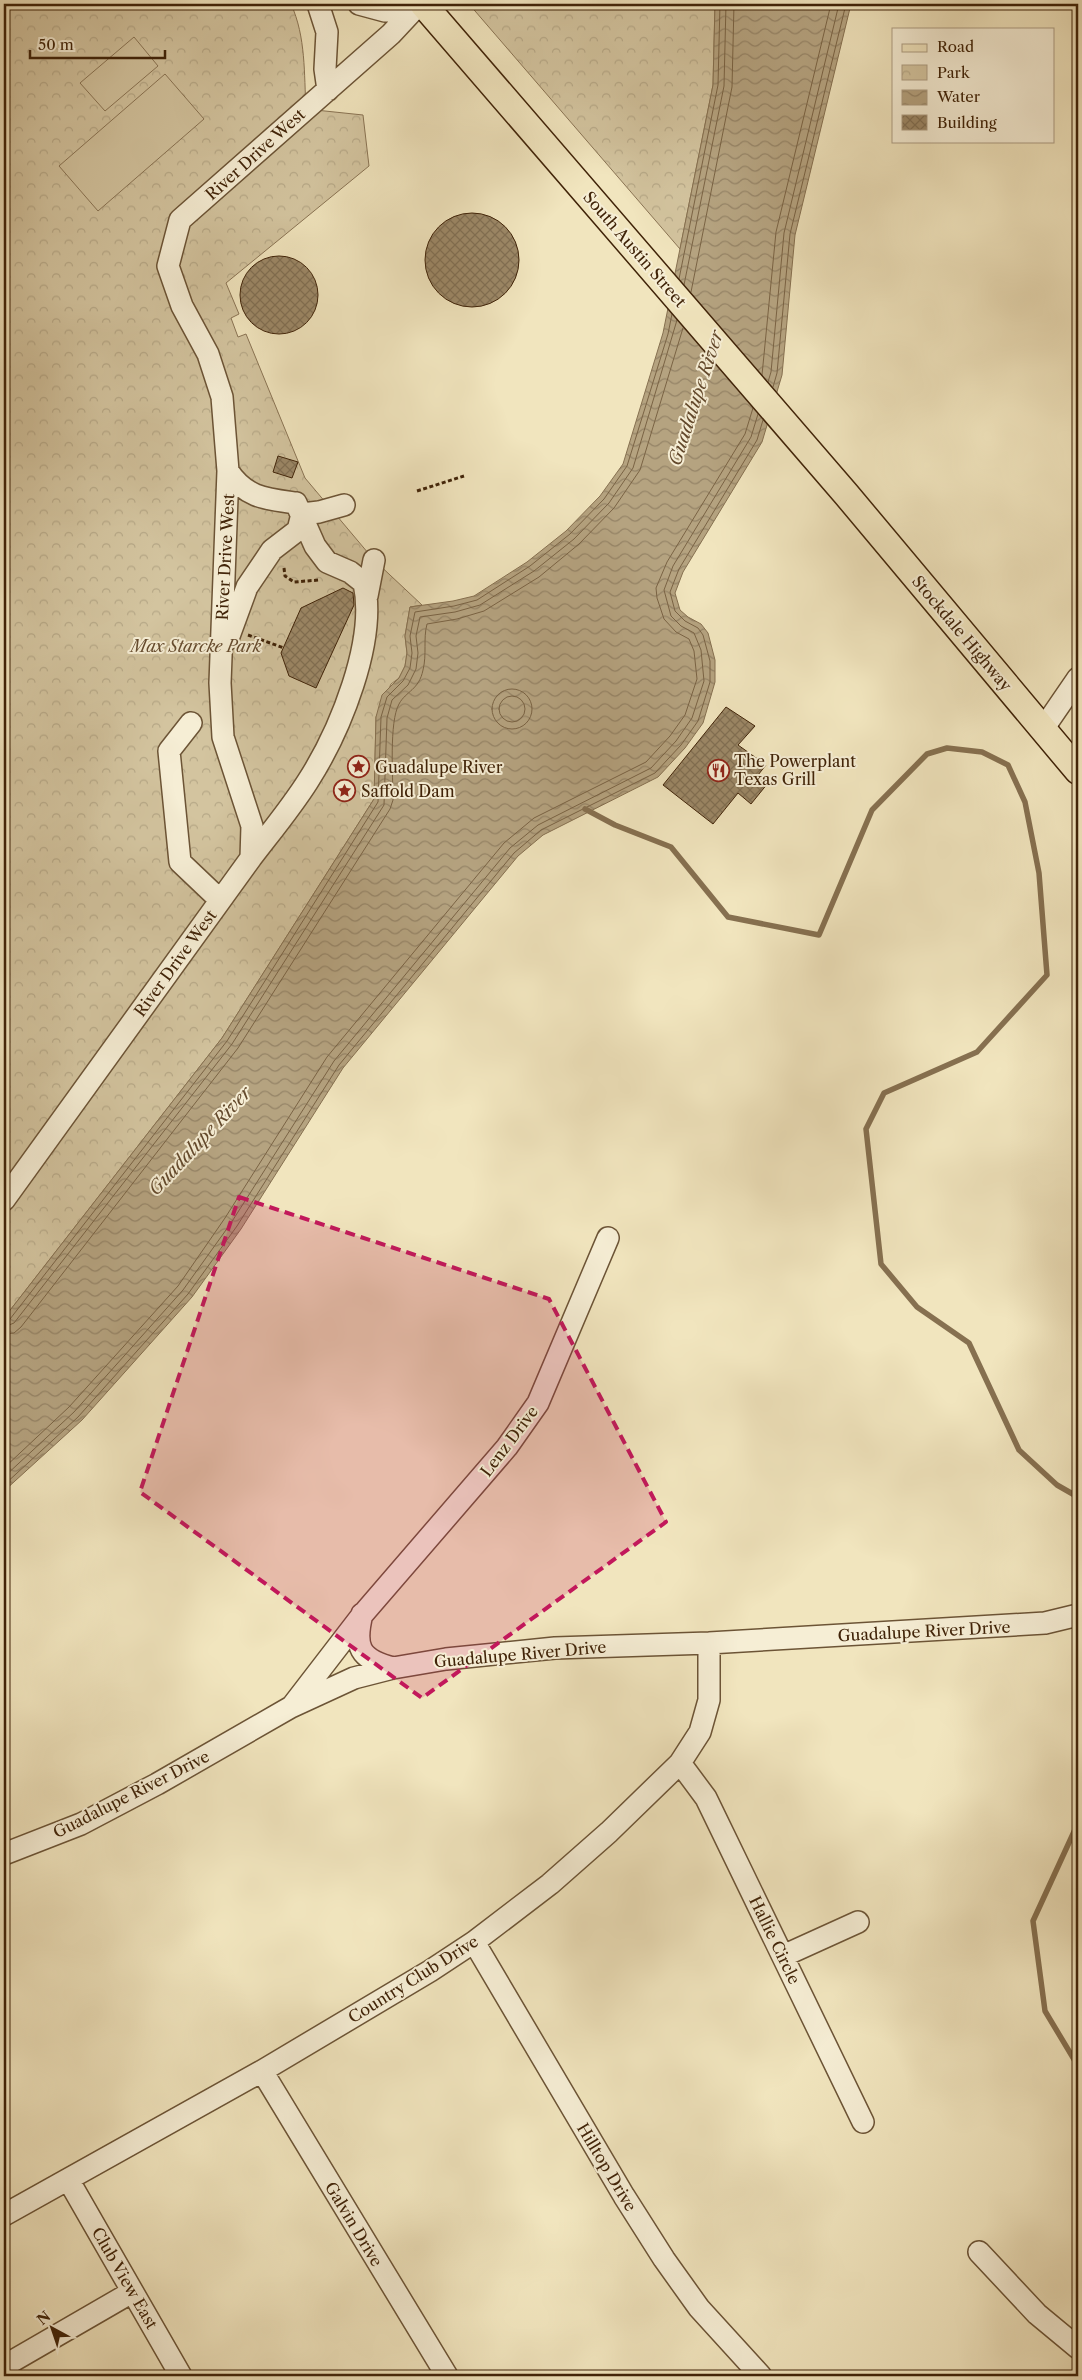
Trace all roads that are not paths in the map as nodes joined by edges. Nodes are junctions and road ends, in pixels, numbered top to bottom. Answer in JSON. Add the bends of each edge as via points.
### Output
{"nodes":[{"id":1,"x":318,"y":4,"type":"edge"},
{"id":2,"x":360,"y":4,"type":"edge"},
{"id":3,"x":419,"y":5,"type":"edge"},
{"id":4,"x":328,"y":90,"type":"junction"},
{"id":5,"x":228,"y":471,"type":"junction"},
{"id":6,"x":846,"y":494,"type":"joint"},
{"id":7,"x":344,"y":505,"type":"dead end"},
{"id":8,"x":302,"y":514,"type":"junction"},
{"id":9,"x":220,"y":658,"type":"junction"},
{"id":10,"x":1078,"y":678,"type":"edge"},
{"id":11,"x":191,"y":724,"type":"dead end"},
{"id":12,"x":1043,"y":729,"type":"junction"},
{"id":13,"x":1078,"y":771,"type":"edge"},
{"id":14,"x":251,"y":858,"type":"junction"},
{"id":15,"x":220,"y":900,"type":"junction"},
{"id":16,"x":4,"y":1200,"type":"edge"},
{"id":17,"x":608,"y":1238,"type":"dead end"},
{"id":18,"x":362,"y":1614,"type":"junction"},
{"id":19,"x":1078,"y":1615,"type":"edge"},
{"id":20,"x":709,"y":1643,"type":"junction"},
{"id":21,"x":393,"y":1668,"type":"junction"},
{"id":22,"x":291,"y":1707,"type":"junction"},
{"id":23,"x":680,"y":1763,"type":"junction"},
{"id":24,"x":4,"y":1854,"type":"edge"},
{"id":25,"x":858,"y":1922,"type":"dead end"},
{"id":26,"x":474,"y":1942,"type":"junction"},
{"id":27,"x":783,"y":1956,"type":"junction"},
{"id":28,"x":262,"y":2071,"type":"junction"},
{"id":29,"x":864,"y":2122,"type":"dead end"},
{"id":30,"x":69,"y":2180,"type":"junction"},
{"id":31,"x":4,"y":2215,"type":"edge"},
{"id":32,"x":979,"y":2252,"type":"dead end"},
{"id":33,"x":132,"y":2292,"type":"junction"},
{"id":34,"x":1078,"y":2348,"type":"edge"},
{"id":35,"x":4,"y":2366,"type":"edge"},
{"id":36,"x":181,"y":2376,"type":"edge"},
{"id":37,"x":446,"y":2376,"type":"edge"},
{"id":38,"x":761,"y":2376,"type":"edge"}],
"edges":[{"from":1,"to":4,"type":"street","via":[[327,32],[325,69]]},
{"from":2,"to":3,"type":"street","via":[[385,11]]},
{"from":3,"to":4,"type":"street","name":"River Drive West"},
{"from":3,"to":6,"type":"main road","name":"South Austin Street"},
{"from":4,"to":5,"type":"street","name":"River Drive West","via":[[180,220],[168,266],[182,306],[208,354],[222,397]]},
{"from":5,"to":8,"type":"street","via":[[238,484],[257,497],[296,503]]},
{"from":5,"to":9,"type":"street","name":"River Drive West"},
{"from":6,"to":12,"type":"main road","name":"Stockdale Highway"},
{"from":7,"to":8,"type":"street"},
{"from":8,"to":9,"type":"street","via":[[298,530],[272,550],[247,587]]},
{"from":8,"to":14,"type":"street","via":[[315,546],[327,562],[350,572],[362,569],[374,560],[367,596],[367,624],[362,654],[339,721],[308,780]]},
{"from":9,"to":14,"type":"street","name":"River Drive West","via":[[223,736],[252,826]]},
{"from":10,"to":12,"type":"street"},
{"from":11,"to":15,"type":"street","via":[[169,751],[180,862]]},
{"from":12,"to":13,"type":"main road","name":"Stockdale Highway"},
{"from":14,"to":15,"type":"street","name":"River Drive West"},
{"from":15,"to":16,"type":"street","name":"River Drive West"},
{"from":17,"to":18,"type":"street","name":"Lenz Drive","via":[[538,1403],[507,1447]]},
{"from":18,"to":21,"type":"street","via":[[357,1632],[360,1649],[374,1663]]},
{"from":18,"to":22,"type":"street","name":"Lenz Drive"},
{"from":19,"to":20,"type":"street","name":"Guadalupe River Drive","via":[[1045,1623]]},
{"from":20,"to":21,"type":"street","name":"Guadalupe River Drive","via":[[555,1648]]},
{"from":20,"to":23,"type":"street","name":"Country Club Drive","via":[[709,1700],[700,1732]]},
{"from":21,"to":22,"type":"street","name":"Guadalupe River Drive","via":[[354,1678]]},
{"from":22,"to":24,"type":"street","name":"Guadalupe River Drive","via":[[81,1824]]},
{"from":23,"to":26,"type":"street","name":"Country Club Drive","via":[[610,1832],[550,1884]]},
{"from":23,"to":27,"type":"street","name":"Hallie Circle","via":[[706,1798]]},
{"from":25,"to":27,"type":"street"},
{"from":26,"to":28,"type":"street","name":"Country Club Drive"},
{"from":26,"to":38,"type":"street","name":"Hilltop Drive","via":[[664,2259],[699,2308]]},
{"from":27,"to":29,"type":"street","name":"Hallie Circle"},
{"from":28,"to":30,"type":"street","name":"Country Club Drive"},
{"from":28,"to":37,"type":"street","name":"Galvin Drive"},
{"from":30,"to":31,"type":"street","name":"Country Club Drive"},
{"from":30,"to":33,"type":"street","name":"Club View East"},
{"from":32,"to":34,"type":"street","via":[[1037,2314]]},
{"from":33,"to":35,"type":"street"},
{"from":33,"to":36,"type":"street","name":"Club View East"}]}
